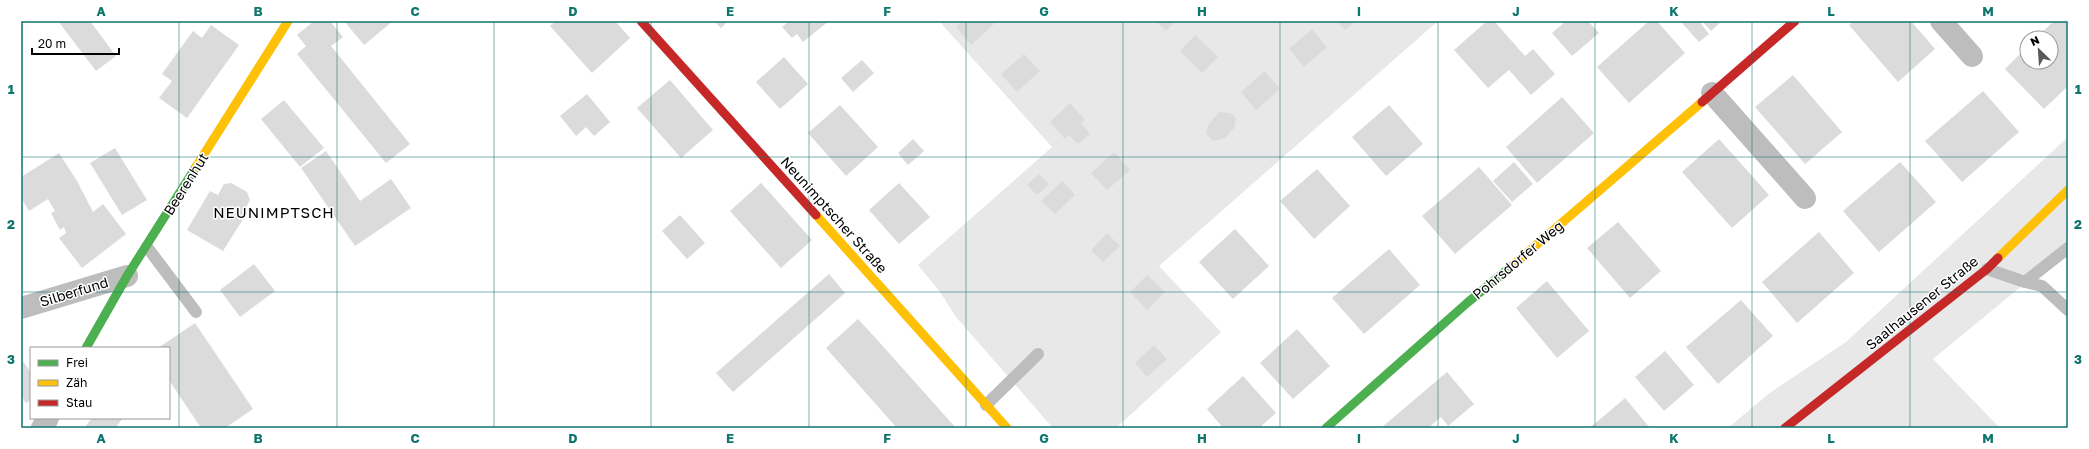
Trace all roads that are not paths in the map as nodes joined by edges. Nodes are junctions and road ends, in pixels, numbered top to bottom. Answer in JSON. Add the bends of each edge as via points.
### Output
{"nodes":[{"id":1,"x":288,"y":21,"type":"edge"},
{"id":2,"x":640,"y":21,"type":"edge"},
{"id":3,"x":1795,"y":21,"type":"edge"},
{"id":4,"x":1942,"y":21,"type":"edge"},
{"id":5,"x":1972,"y":56,"type":"dead end"},
{"id":6,"x":1712,"y":93,"type":"junction"},
{"id":7,"x":2068,"y":190,"type":"edge"},
{"id":8,"x":1805,"y":198,"type":"dead end"},
{"id":9,"x":147,"y":247,"type":"junction"},
{"id":10,"x":2068,"y":248,"type":"edge"},
{"id":11,"x":1987,"y":269,"type":"junction"},
{"id":12,"x":127,"y":276,"type":"junction"},
{"id":13,"x":2024,"y":282,"type":"junction"},
{"id":14,"x":21,"y":308,"type":"edge"},
{"id":15,"x":2068,"y":310,"type":"edge"},
{"id":16,"x":196,"y":312,"type":"dead end"},
{"id":17,"x":87,"y":347,"type":"edge"},
{"id":18,"x":1038,"y":354,"type":"dead end"},
{"id":19,"x":986,"y":405,"type":"junction"},
{"id":20,"x":47,"y":419,"type":"edge"},
{"id":21,"x":42,"y":428,"type":"edge"},
{"id":22,"x":1007,"y":428,"type":"edge"},
{"id":23,"x":1326,"y":428,"type":"edge"},
{"id":24,"x":1786,"y":428,"type":"edge"}],
"edges":[{"from":1,"to":9,"type":"street","name":"Beerenhut"},
{"from":2,"to":19,"type":"street","name":"Neunimptscher Straße"},
{"from":3,"to":6,"type":"street","name":"Pohrsdorfer Weg"},
{"from":4,"to":5,"type":"street"},
{"from":6,"to":8,"type":"street"},
{"from":6,"to":23,"type":"street","name":"Pohrsdorfer Weg","via":[[1542,242],[1461,308]]},
{"from":7,"to":11,"type":"street","name":"Saalhausener Straße"},
{"from":9,"to":12,"type":"street","name":"Beerenhut"},
{"from":9,"to":16,"type":"lane"},
{"from":10,"to":13,"type":"lane"},
{"from":11,"to":13,"type":"lane"},
{"from":11,"to":24,"type":"street","name":"Saalhausener Straße"},
{"from":12,"to":14,"type":"street","name":"Silberfund"},
{"from":12,"to":17,"type":"street","name":"Beerenhut"},
{"from":13,"to":15,"type":"lane","via":[[2042,286]]},
{"from":18,"to":19,"type":"lane"},
{"from":19,"to":22,"type":"street","name":"Neunimptscher Straße"},
{"from":20,"to":21,"type":"street"}]}
